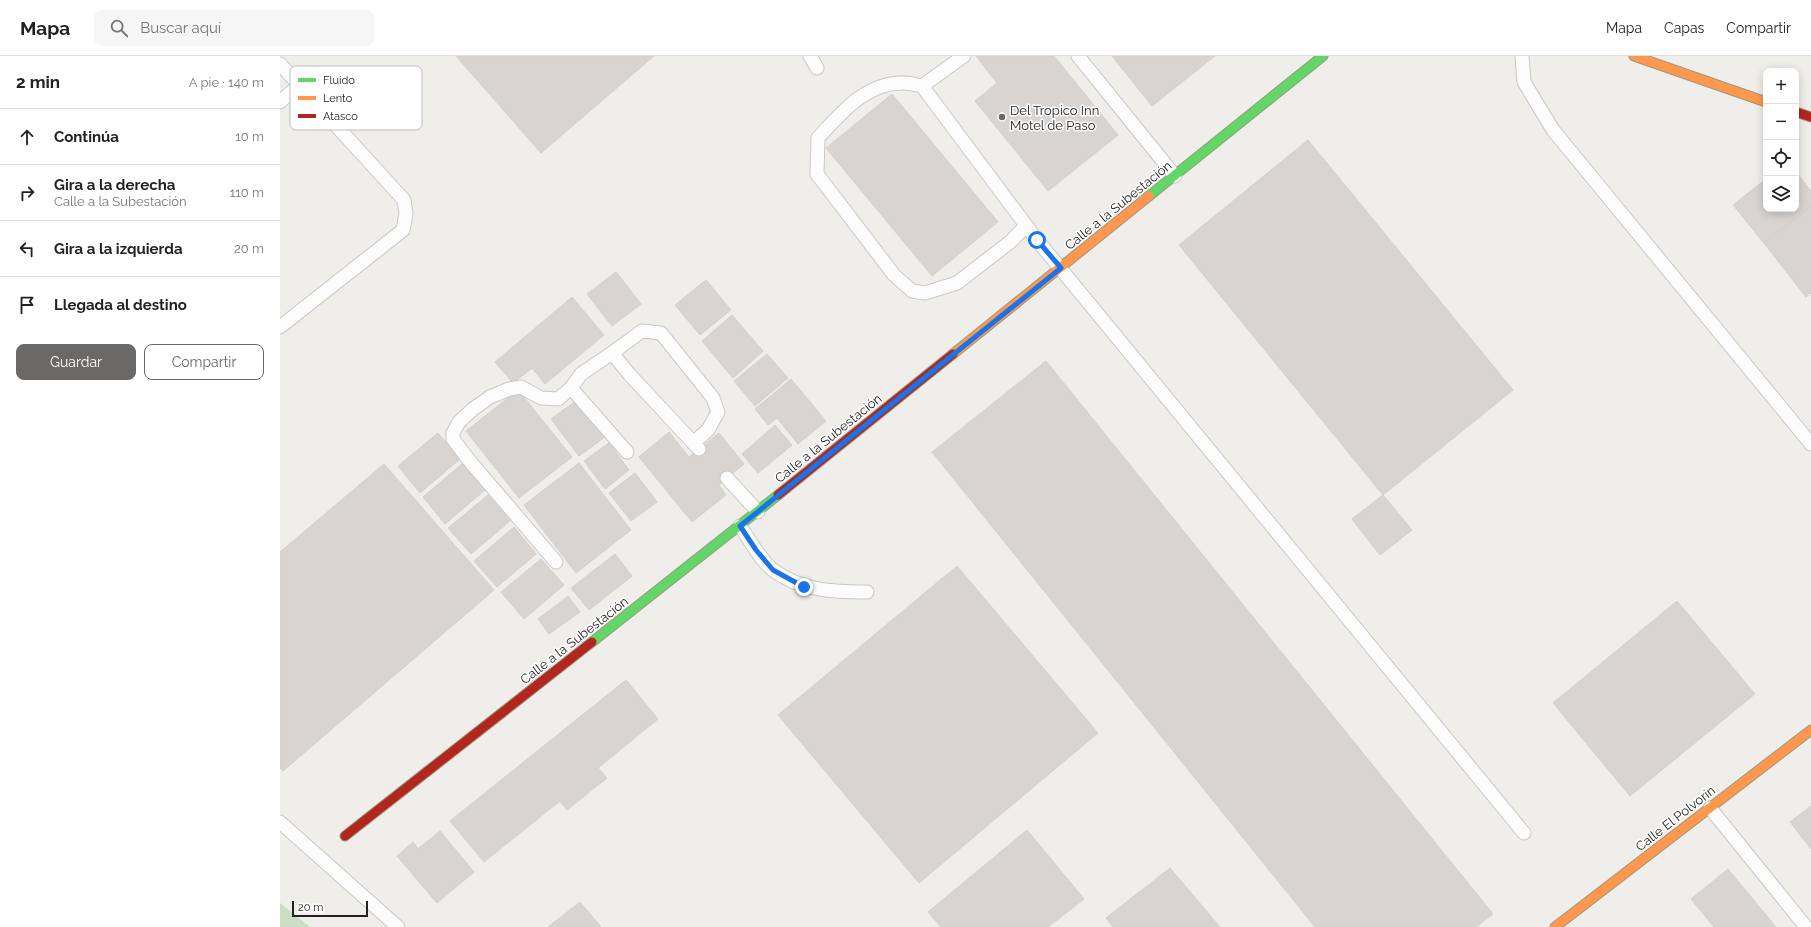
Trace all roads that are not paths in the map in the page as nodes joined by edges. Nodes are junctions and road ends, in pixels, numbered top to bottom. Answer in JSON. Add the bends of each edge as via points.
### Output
{"nodes":[{"id":1,"x":810,"y":56,"type":"edge"},
{"id":2,"x":964,"y":56,"type":"edge"},
{"id":3,"x":1078,"y":56,"type":"edge"},
{"id":4,"x":1323,"y":56,"type":"edge"},
{"id":5,"x":1522,"y":56,"type":"edge"},
{"id":6,"x":1634,"y":56,"type":"edge"},
{"id":7,"x":280,"y":64,"type":"edge"},
{"id":8,"x":817,"y":68,"type":"dead end"},
{"id":9,"x":290,"y":75,"type":"edge"},
{"id":10,"x":922,"y":86,"type":"junction"},
{"id":11,"x":290,"y":93,"type":"edge"},
{"id":12,"x":1763,"y":101,"type":"edge"},
{"id":13,"x":280,"y":102,"type":"edge"},
{"id":14,"x":1799,"y":113,"type":"edge"},
{"id":15,"x":1811,"y":117,"type":"edge"},
{"id":16,"x":340,"y":130,"type":"edge"},
{"id":17,"x":1175,"y":176,"type":"junction"},
{"id":18,"x":1026,"y":226,"type":"junction"},
{"id":19,"x":1061,"y":268,"type":"junction"},
{"id":20,"x":280,"y":328,"type":"edge"},
{"id":21,"x":612,"y":353,"type":"junction"},
{"id":22,"x":571,"y":388,"type":"junction"},
{"id":23,"x":1811,"y":444,"type":"edge"},
{"id":24,"x":627,"y":452,"type":"dead end"},
{"id":25,"x":727,"y":478,"type":"dead end"},
{"id":26,"x":758,"y":512,"type":"junction"},
{"id":27,"x":740,"y":526,"type":"junction"},
{"id":28,"x":556,"y":562,"type":"dead end"},
{"id":29,"x":867,"y":592,"type":"dead end"},
{"id":30,"x":1811,"y":730,"type":"edge"},
{"id":31,"x":1710,"y":808,"type":"junction"},
{"id":32,"x":280,"y":822,"type":"edge"},
{"id":33,"x":1524,"y":833,"type":"dead end"},
{"id":34,"x":345,"y":836,"type":"dead end"},
{"id":35,"x":398,"y":927,"type":"edge"},
{"id":36,"x":1555,"y":927,"type":"edge"},
{"id":37,"x":1806,"y":927,"type":"edge"}],
"edges":[{"from":1,"to":8,"type":"lane"},
{"from":2,"to":10,"type":"lane"},
{"from":3,"to":17,"type":"lane"},
{"from":4,"to":17,"type":"street","name":"Calle a la Subestación"},
{"from":5,"to":23,"type":"lane","via":[[1524,82],[1553,130]]},
{"from":6,"to":12,"type":"street"},
{"from":7,"to":9,"type":"lane"},
{"from":10,"to":18,"type":"lane"},
{"from":10,"to":18,"type":"lane","via":[[904,83],[881,86],[851,103],[818,138],[817,174],[894,275],[912,291],[925,293],[957,283],[1010,242]]},
{"from":11,"to":13,"type":"lane"},
{"from":14,"to":15,"type":"street"},
{"from":16,"to":20,"type":"lane","via":[[404,200],[406,214],[403,230]]},
{"from":17,"to":19,"type":"street","name":"Calle a la Subestación"},
{"from":18,"to":19,"type":"lane"},
{"from":19,"to":26,"type":"street","name":"Calle a la Subestación"},
{"from":19,"to":33,"type":"lane"},
{"from":21,"to":21,"type":"lane","via":[[642,331],[660,333],[713,398],[718,412],[696,446]]},
{"from":21,"to":22,"type":"lane","via":[[581,374]]},
{"from":22,"to":24,"type":"lane"},
{"from":22,"to":28,"type":"lane","via":[[558,399],[540,398],[521,387],[509,389],[490,397],[473,409],[459,422],[453,433],[453,439],[468,459]]},
{"from":25,"to":26,"type":"lane"},
{"from":26,"to":27,"type":"street","name":"Calle a la Subestación"},
{"from":27,"to":29,"type":"lane","via":[[773,570],[804,587],[840,592]]},
{"from":27,"to":34,"type":"street","name":"Calle a la Subestación"},
{"from":30,"to":31,"type":"street","name":"Calle El Polvorín"},
{"from":31,"to":36,"type":"street","name":"Calle El Polvorín"},
{"from":31,"to":37,"type":"lane"},
{"from":32,"to":35,"type":"lane"}]}
